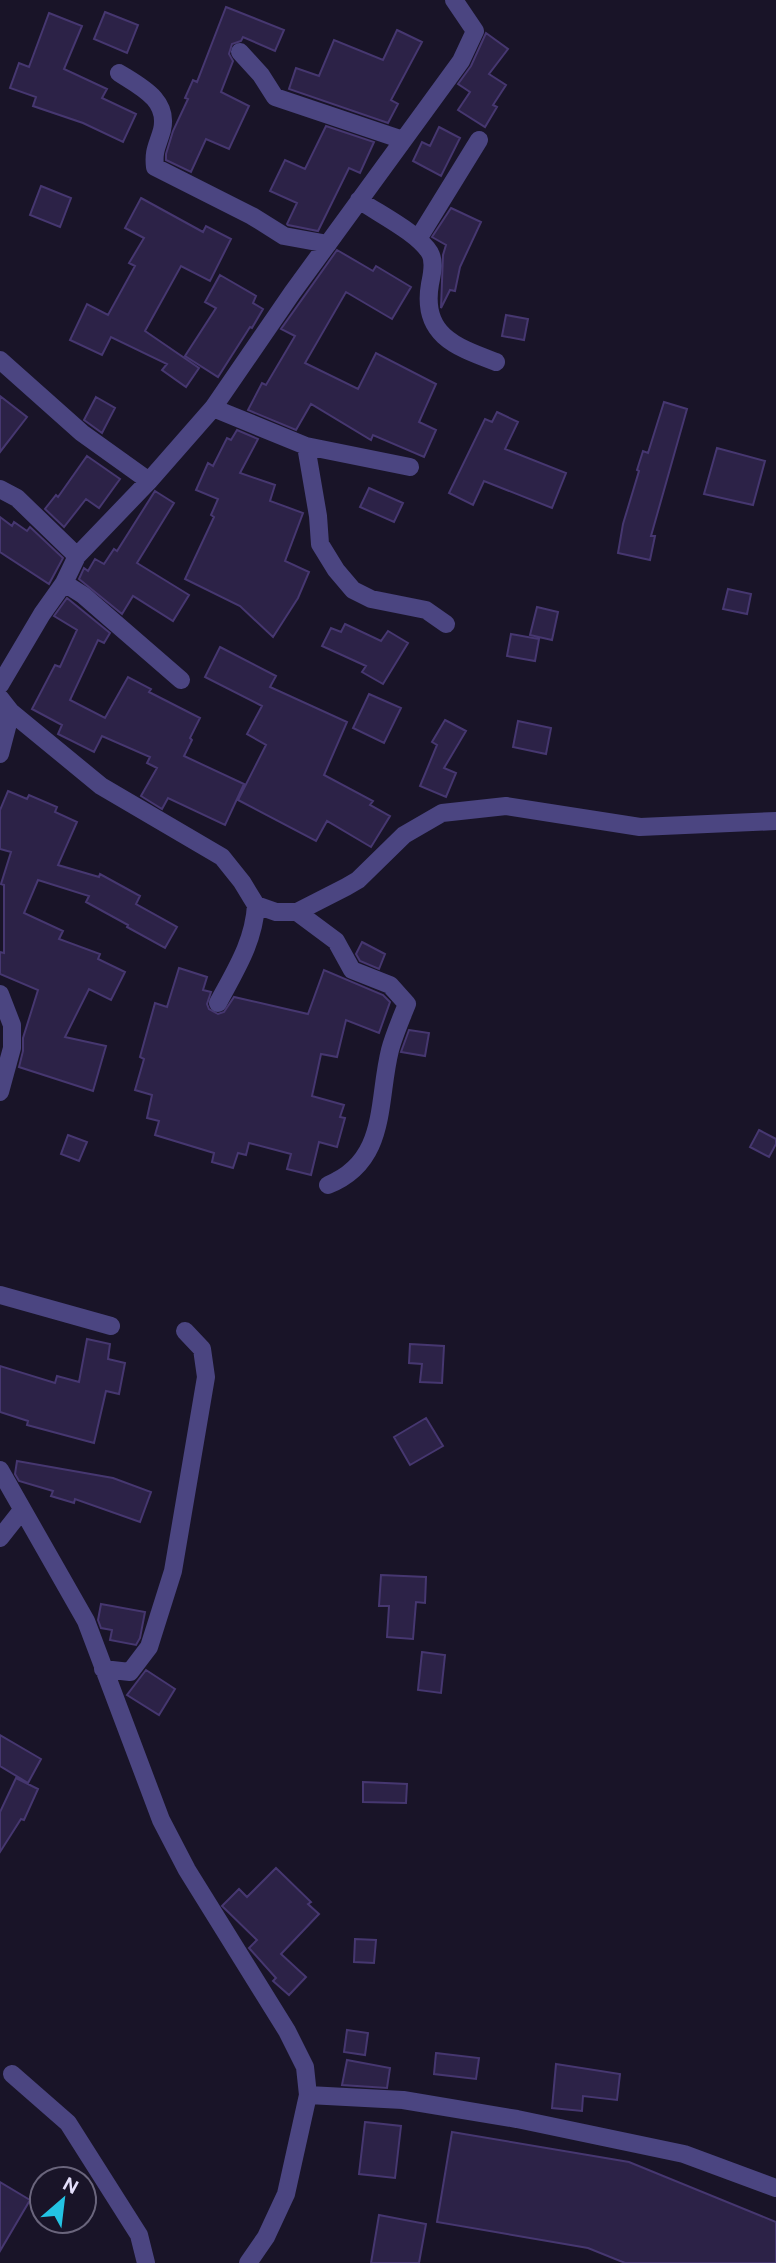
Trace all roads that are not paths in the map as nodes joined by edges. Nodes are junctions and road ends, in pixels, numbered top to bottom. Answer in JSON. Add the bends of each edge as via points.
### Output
{"nodes":[{"id":1,"x":454,"y":0,"type":"edge"},
{"id":2,"x":240,"y":52,"type":"dead end"},
{"id":3,"x":119,"y":73,"type":"dead end"},
{"id":4,"x":403,"y":140,"type":"junction"},
{"id":5,"x":479,"y":140,"type":"dead end"},
{"id":6,"x":359,"y":201,"type":"junction"},
{"id":7,"x":418,"y":239,"type":"junction"},
{"id":8,"x":328,"y":244,"type":"junction"},
{"id":9,"x":0,"y":360,"type":"edge"},
{"id":10,"x":496,"y":362,"type":"dead end"},
{"id":11,"x":213,"y":408,"type":"junction"},
{"id":12,"x":306,"y":446,"type":"junction"},
{"id":13,"x":410,"y":467,"type":"dead end"},
{"id":14,"x":149,"y":481,"type":"junction"},
{"id":15,"x":0,"y":489,"type":"edge"},
{"id":16,"x":77,"y":556,"type":"junction"},
{"id":17,"x":64,"y":583,"type":"junction"},
{"id":18,"x":446,"y":624,"type":"dead end"},
{"id":19,"x":181,"y":680,"type":"dead end"},
{"id":20,"x":0,"y":685,"type":"edge"},
{"id":21,"x":4,"y":711,"type":"edge"},
{"id":22,"x":0,"y":754,"type":"edge"},
{"id":23,"x":776,"y":821,"type":"edge"},
{"id":24,"x":256,"y":905,"type":"junction"},
{"id":25,"x":297,"y":912,"type":"junction"},
{"id":26,"x":0,"y":994,"type":"edge"},
{"id":27,"x":218,"y":1003,"type":"dead end"},
{"id":28,"x":0,"y":1092,"type":"edge"},
{"id":29,"x":328,"y":1185,"type":"dead end"},
{"id":30,"x":0,"y":1295,"type":"edge"},
{"id":31,"x":111,"y":1326,"type":"dead end"},
{"id":32,"x":185,"y":1331,"type":"dead end"},
{"id":33,"x":0,"y":1471,"type":"edge"},
{"id":34,"x":22,"y":1510,"type":"junction"},
{"id":35,"x":0,"y":1538,"type":"edge"},
{"id":36,"x":103,"y":1669,"type":"junction"},
{"id":37,"x":12,"y":2074,"type":"dead end"},
{"id":38,"x":308,"y":2095,"type":"junction"},
{"id":39,"x":776,"y":2188,"type":"edge"},
{"id":40,"x":146,"y":2263,"type":"edge"},
{"id":41,"x":248,"y":2263,"type":"edge"}],
"edges":[{"from":1,"to":4,"type":"street","via":[[475,32],[461,61]]},
{"from":2,"to":4,"type":"street","via":[[275,97]]},
{"from":3,"to":8,"type":"street","via":[[149,92],[162,107],[163,127],[153,152],[155,167],[284,236]]},
{"from":4,"to":6,"type":"street"},
{"from":5,"to":7,"type":"street"},
{"from":6,"to":7,"type":"street"},
{"from":6,"to":8,"type":"street"},
{"from":7,"to":10,"type":"street","via":[[433,261],[428,296],[435,328],[459,349]]},
{"from":8,"to":11,"type":"street"},
{"from":9,"to":14,"type":"street","via":[[82,433]]},
{"from":11,"to":12,"type":"street"},
{"from":11,"to":14,"type":"street"},
{"from":12,"to":13,"type":"street"},
{"from":12,"to":18,"type":"street","via":[[320,544],[336,570],[354,590],[371,599],[426,610]]},
{"from":14,"to":16,"type":"street"},
{"from":15,"to":16,"type":"street","via":[[17,498]]},
{"from":16,"to":17,"type":"street"},
{"from":17,"to":19,"type":"street","via":[[83,594]]},
{"from":17,"to":20,"type":"street"},
{"from":21,"to":22,"type":"street"},
{"from":21,"to":24,"type":"street","via":[[101,786],[222,858]]},
{"from":23,"to":25,"type":"street","via":[[640,827],[506,806],[442,813],[404,835],[358,880]]},
{"from":24,"to":25,"type":"street","via":[[276,912]]},
{"from":24,"to":27,"type":"street","via":[[247,949]]},
{"from":25,"to":29,"type":"street","via":[[335,941],[352,970],[390,985],[407,1004],[390,1051],[371,1149],[345,1178]]},
{"from":26,"to":28,"type":"street","via":[[12,1037]]},
{"from":30,"to":31,"type":"street"},
{"from":32,"to":36,"type":"street","via":[[202,1349],[206,1377],[173,1571],[149,1647],[130,1672]]},
{"from":33,"to":34,"type":"street"},
{"from":34,"to":35,"type":"street"},
{"from":34,"to":36,"type":"street","via":[[86,1621]]},
{"from":36,"to":38,"type":"street","via":[[161,1820],[287,2031],[305,2067]]},
{"from":37,"to":40,"type":"street","via":[[68,2123],[139,2235]]},
{"from":38,"to":39,"type":"street","via":[[394,2099],[517,2119],[684,2154]]},
{"from":38,"to":41,"type":"street","via":[[286,2194]]}]}
